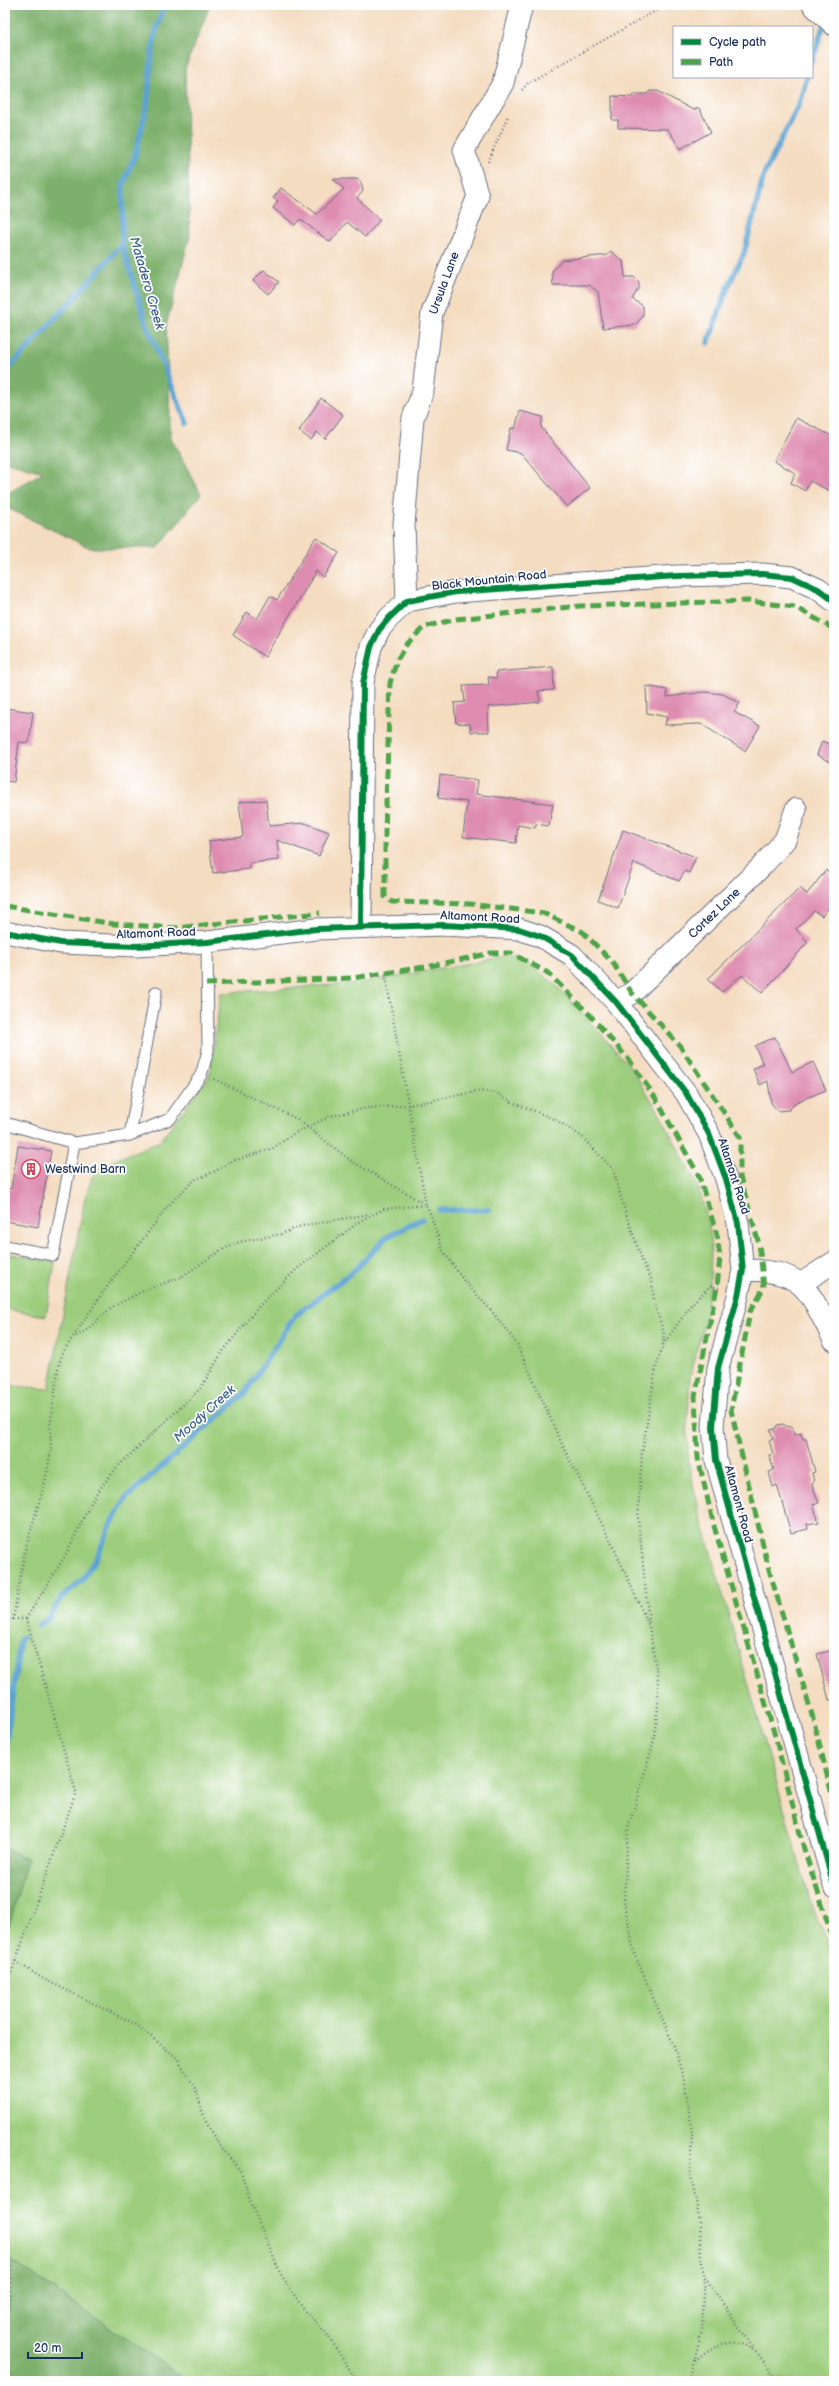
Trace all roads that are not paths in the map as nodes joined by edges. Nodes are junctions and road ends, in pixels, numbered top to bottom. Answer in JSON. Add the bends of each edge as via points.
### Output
{"nodes":[{"id":1,"x":522,"y":5,"type":"edge"},
{"id":2,"x":813,"y":5,"type":"edge"},
{"id":3,"x":834,"y":25,"type":"edge"},
{"id":4,"x":407,"y":601,"type":"junction"},
{"id":5,"x":834,"y":601,"type":"edge"},
{"id":6,"x":796,"y":810,"type":"dead end"},
{"id":7,"x":362,"y":926,"type":"junction"},
{"id":8,"x":5,"y":932,"type":"edge"},
{"id":9,"x":207,"y":942,"type":"junction"},
{"id":10,"x":156,"y":992,"type":"dead end"},
{"id":11,"x":616,"y":1002,"type":"junction"},
{"id":12,"x":5,"y":1123,"type":"edge"},
{"id":13,"x":130,"y":1135,"type":"junction"},
{"id":14,"x":74,"y":1143,"type":"junction"},
{"id":15,"x":5,"y":1246,"type":"edge"},
{"id":16,"x":834,"y":1262,"type":"edge"},
{"id":17,"x":743,"y":1270,"type":"junction"},
{"id":18,"x":802,"y":1283,"type":"junction"},
{"id":19,"x":834,"y":1340,"type":"edge"},
{"id":20,"x":834,"y":1886,"type":"edge"}],
"edges":[{"from":1,"to":4,"type":"street","name":"Ursula Lane","via":[[503,83],[464,150],[477,199],[432,313],[422,391],[414,418],[404,525]]},
{"from":2,"to":3,"type":"street"},
{"from":4,"to":5,"type":"street","name":"Black Mountain Road","via":[[456,592],[590,581],[762,574],[792,577],[818,589]]},
{"from":4,"to":7,"type":"street","via":[[379,630],[371,647],[363,684]]},
{"from":6,"to":11,"type":"street","name":"Cortez Lane","via":[[785,840],[762,866],[632,994]]},
{"from":7,"to":9,"type":"street","name":"Altamont Road"},
{"from":7,"to":11,"type":"street","name":"Altamont Road","via":[[444,925],[519,929],[540,936],[572,955]]},
{"from":8,"to":9,"type":"street","name":"Altamont Road","via":[[61,943],[136,946]]},
{"from":9,"to":13,"type":"lane","via":[[208,1051],[201,1075],[170,1119]]},
{"from":10,"to":13,"type":"lane"},
{"from":11,"to":17,"type":"street","name":"Altamont Road","via":[[686,1093],[708,1134],[726,1179],[738,1223]]},
{"from":12,"to":14,"type":"lane"},
{"from":13,"to":14,"type":"lane"},
{"from":14,"to":15,"type":"lane","via":[[53,1255]]},
{"from":16,"to":18,"type":"street"},
{"from":17,"to":18,"type":"street","via":[[781,1273]]},
{"from":17,"to":20,"type":"street","name":"Altamont Road","via":[[718,1368],[713,1427],[716,1460]]},
{"from":18,"to":19,"type":"street"}]}
